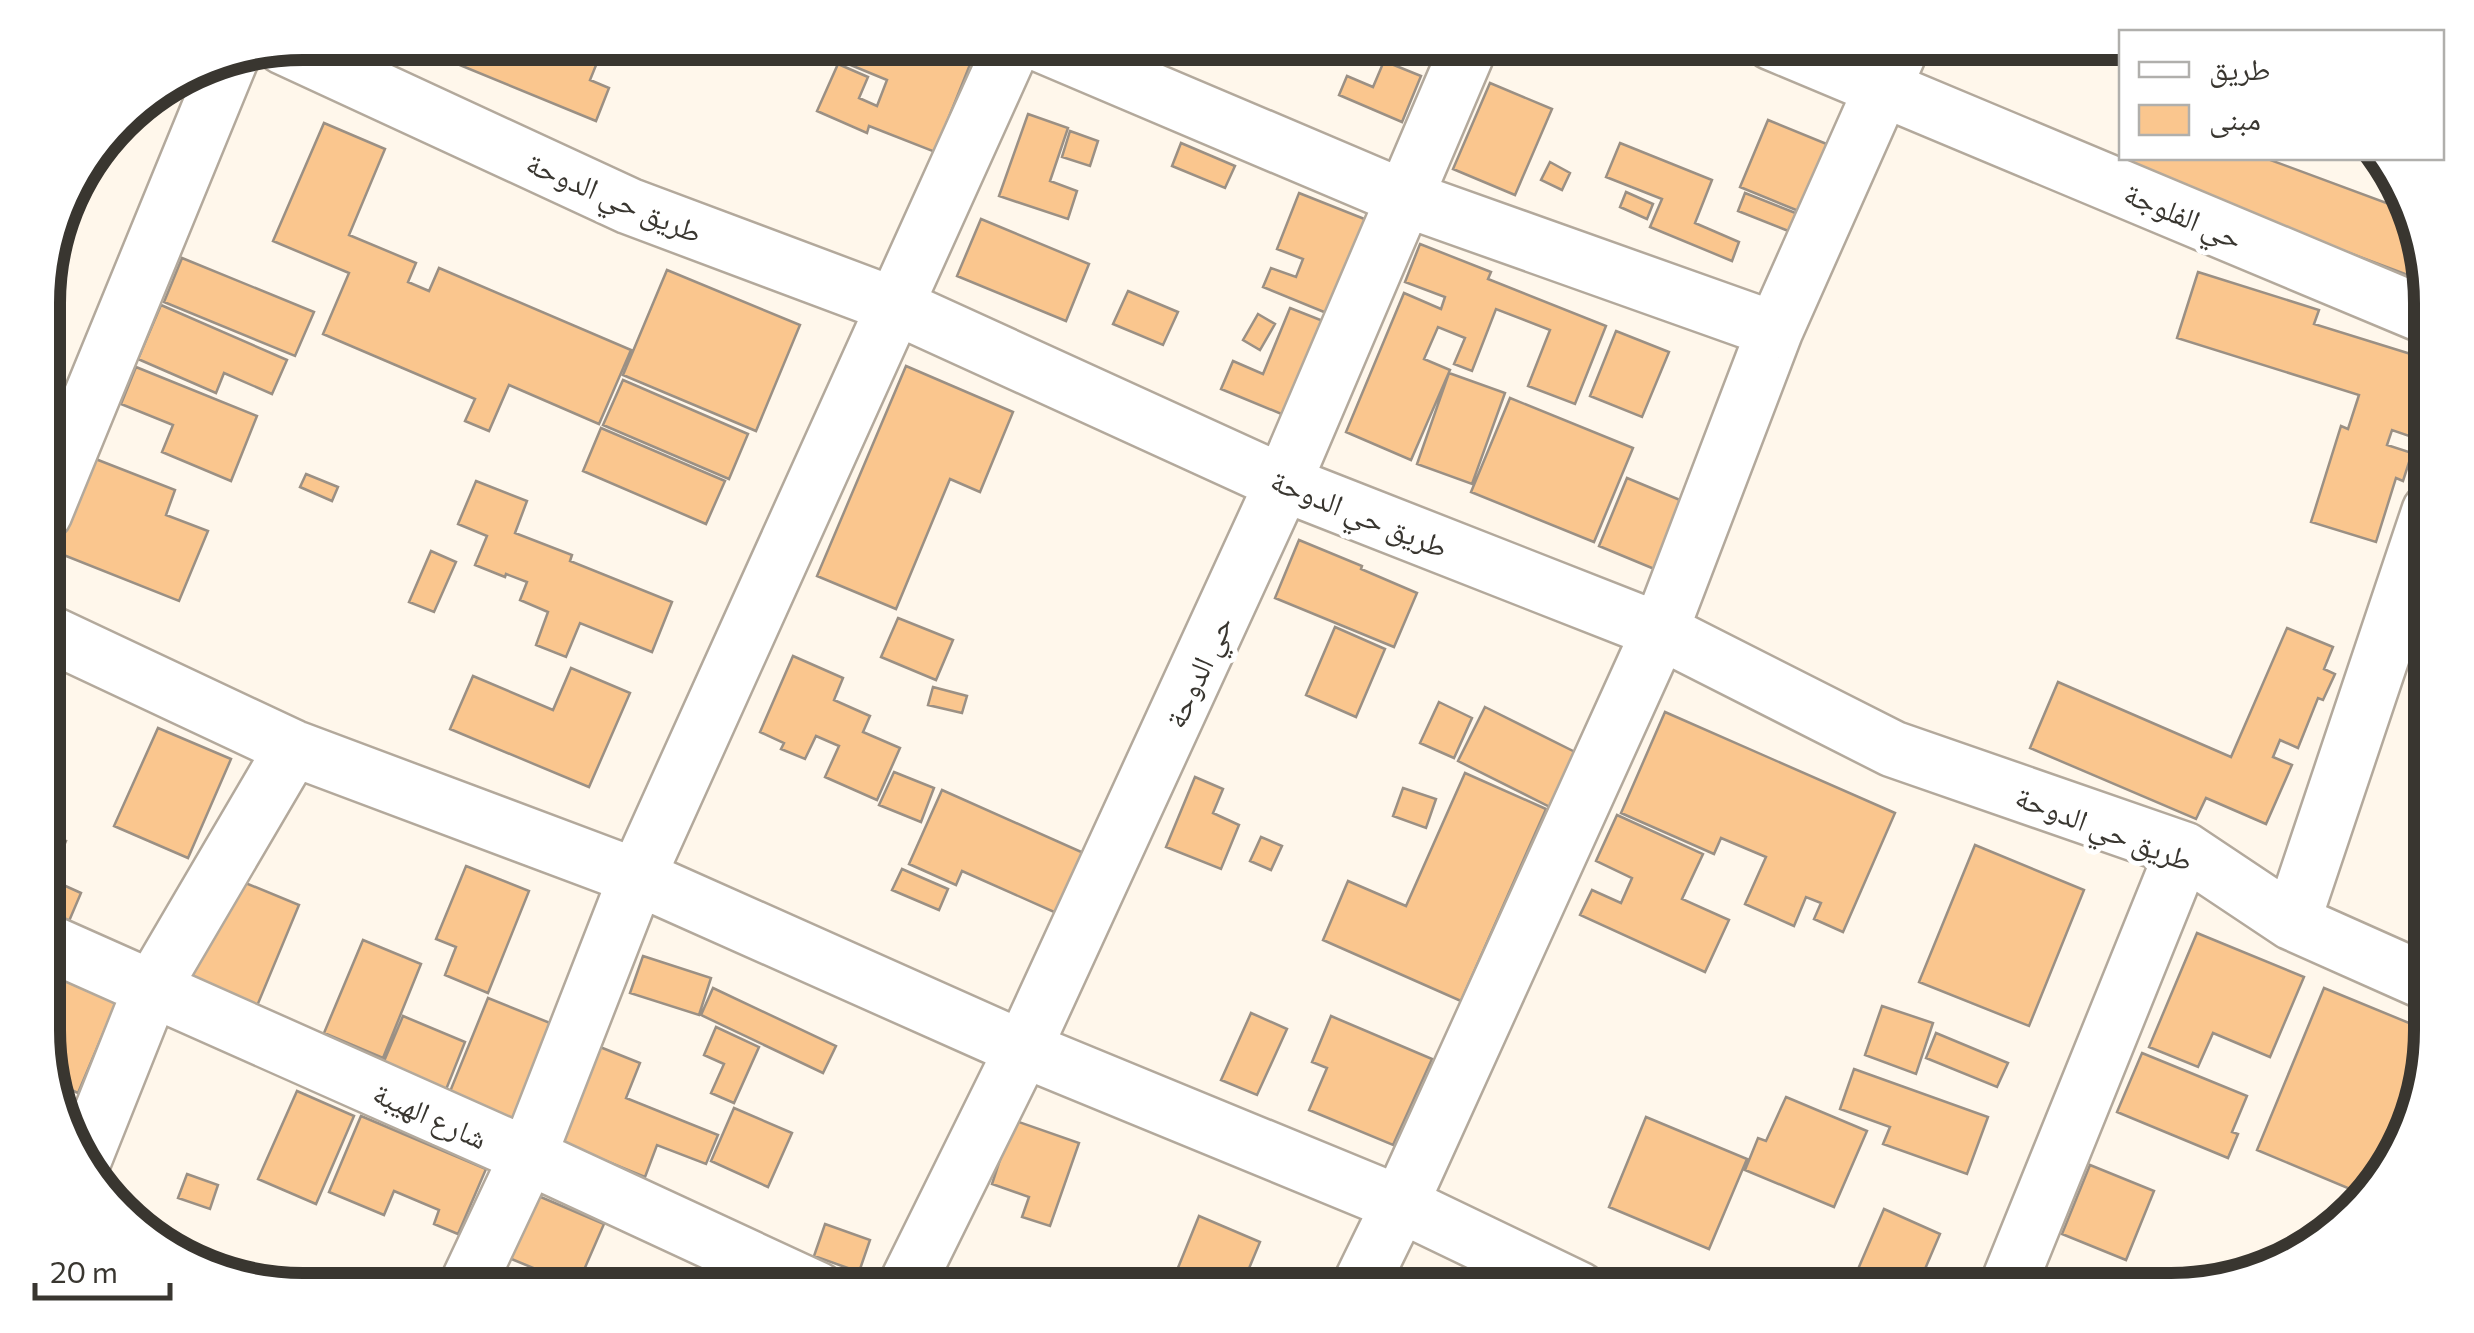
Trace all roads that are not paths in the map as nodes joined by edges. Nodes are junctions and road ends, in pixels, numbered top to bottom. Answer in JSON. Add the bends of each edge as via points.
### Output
{"nodes":[{"id":1,"x":1463,"y":60,"type":"edge"},
{"id":2,"x":1864,"y":60,"type":"edge"},
{"id":3,"x":315,"y":61,"type":"edge"},
{"id":4,"x":1005,"y":61,"type":"edge"},
{"id":5,"x":1080,"y":61,"type":"edge"},
{"id":6,"x":1893,"y":66,"type":"edge"},
{"id":7,"x":224,"y":73,"type":"edge"},
{"id":8,"x":1404,"y":198,"type":"junction"},
{"id":9,"x":893,"y":305,"type":"junction"},
{"id":10,"x":2414,"y":310,"type":"edge"},
{"id":11,"x":1775,"y":330,"type":"junction"},
{"id":12,"x":61,"y":472,"type":"edge"},
{"id":13,"x":1283,"y":483,"type":"junction"},
{"id":14,"x":2414,"y":591,"type":"edge"},
{"id":15,"x":1660,"y":631,"type":"junction"},
{"id":16,"x":61,"y":639,"type":"edge"},
{"id":17,"x":293,"y":748,"type":"junction"},
{"id":18,"x":2184,"y":850,"type":"junction"},
{"id":19,"x":637,"y":877,"type":"junction"},
{"id":20,"x":2292,"y":922,"type":"junction"},
{"id":21,"x":60,"y":948,"type":"edge"},
{"id":22,"x":2414,"y":976,"type":"edge"},
{"id":23,"x":151,"y":990,"type":"junction"},
{"id":24,"x":1022,"y":1049,"type":"junction"},
{"id":25,"x":89,"y":1145,"type":"edge"},
{"id":26,"x":528,"y":1156,"type":"junction"},
{"id":27,"x":1400,"y":1204,"type":"junction"},
{"id":28,"x":1367,"y":1272,"type":"edge"},
{"id":29,"x":1542,"y":1272,"type":"edge"},
{"id":30,"x":2013,"y":1272,"type":"edge"},
{"id":31,"x":473,"y":1273,"type":"edge"},
{"id":32,"x":779,"y":1273,"type":"edge"},
{"id":33,"x":912,"y":1273,"type":"edge"}],
"edges":[{"from":1,"to":8,"type":"street","name":"حي الدوحة"},
{"from":2,"to":6,"type":"street","name":"حي الفلوجة"},
{"from":3,"to":9,"type":"street","name":"طريق حي الدوحة","via":[[629,206]]},
{"from":4,"to":9,"type":"street"},
{"from":5,"to":8,"type":"street"},
{"from":6,"to":10,"type":"street","name":"حي الفلوجة"},
{"from":6,"to":11,"type":"street"},
{"from":7,"to":12,"type":"street"},
{"from":8,"to":11,"type":"street"},
{"from":8,"to":13,"type":"street","name":"حي الدوحة"},
{"from":9,"to":13,"type":"street","name":"طريق حي الدوحة"},
{"from":9,"to":19,"type":"street"},
{"from":11,"to":15,"type":"street"},
{"from":13,"to":15,"type":"street","name":"طريق حي الدوحة"},
{"from":13,"to":24,"type":"street","name":"حي الدوحة"},
{"from":14,"to":20,"type":"street"},
{"from":15,"to":18,"type":"street","name":"طريق حي الدوحة","via":[[1893,749]]},
{"from":15,"to":27,"type":"street"},
{"from":16,"to":17,"type":"street"},
{"from":17,"to":19,"type":"street"},
{"from":17,"to":23,"type":"street"},
{"from":18,"to":20,"type":"street","name":"طريق حي الدوحة"},
{"from":18,"to":30,"type":"street"},
{"from":19,"to":24,"type":"street"},
{"from":19,"to":26,"type":"street"},
{"from":20,"to":22,"type":"street","name":"طريق حي الدوحة"},
{"from":21,"to":23,"type":"street","name":"شارع الهيبة"},
{"from":23,"to":25,"type":"street"},
{"from":23,"to":26,"type":"street","name":"شارع الهيبة"},
{"from":24,"to":27,"type":"street"},
{"from":24,"to":33,"type":"street","name":"حي الدوحة"},
{"from":26,"to":31,"type":"street"},
{"from":26,"to":32,"type":"street","name":"شارع الهيبة"},
{"from":27,"to":28,"type":"street"},
{"from":27,"to":29,"type":"street"}]}
